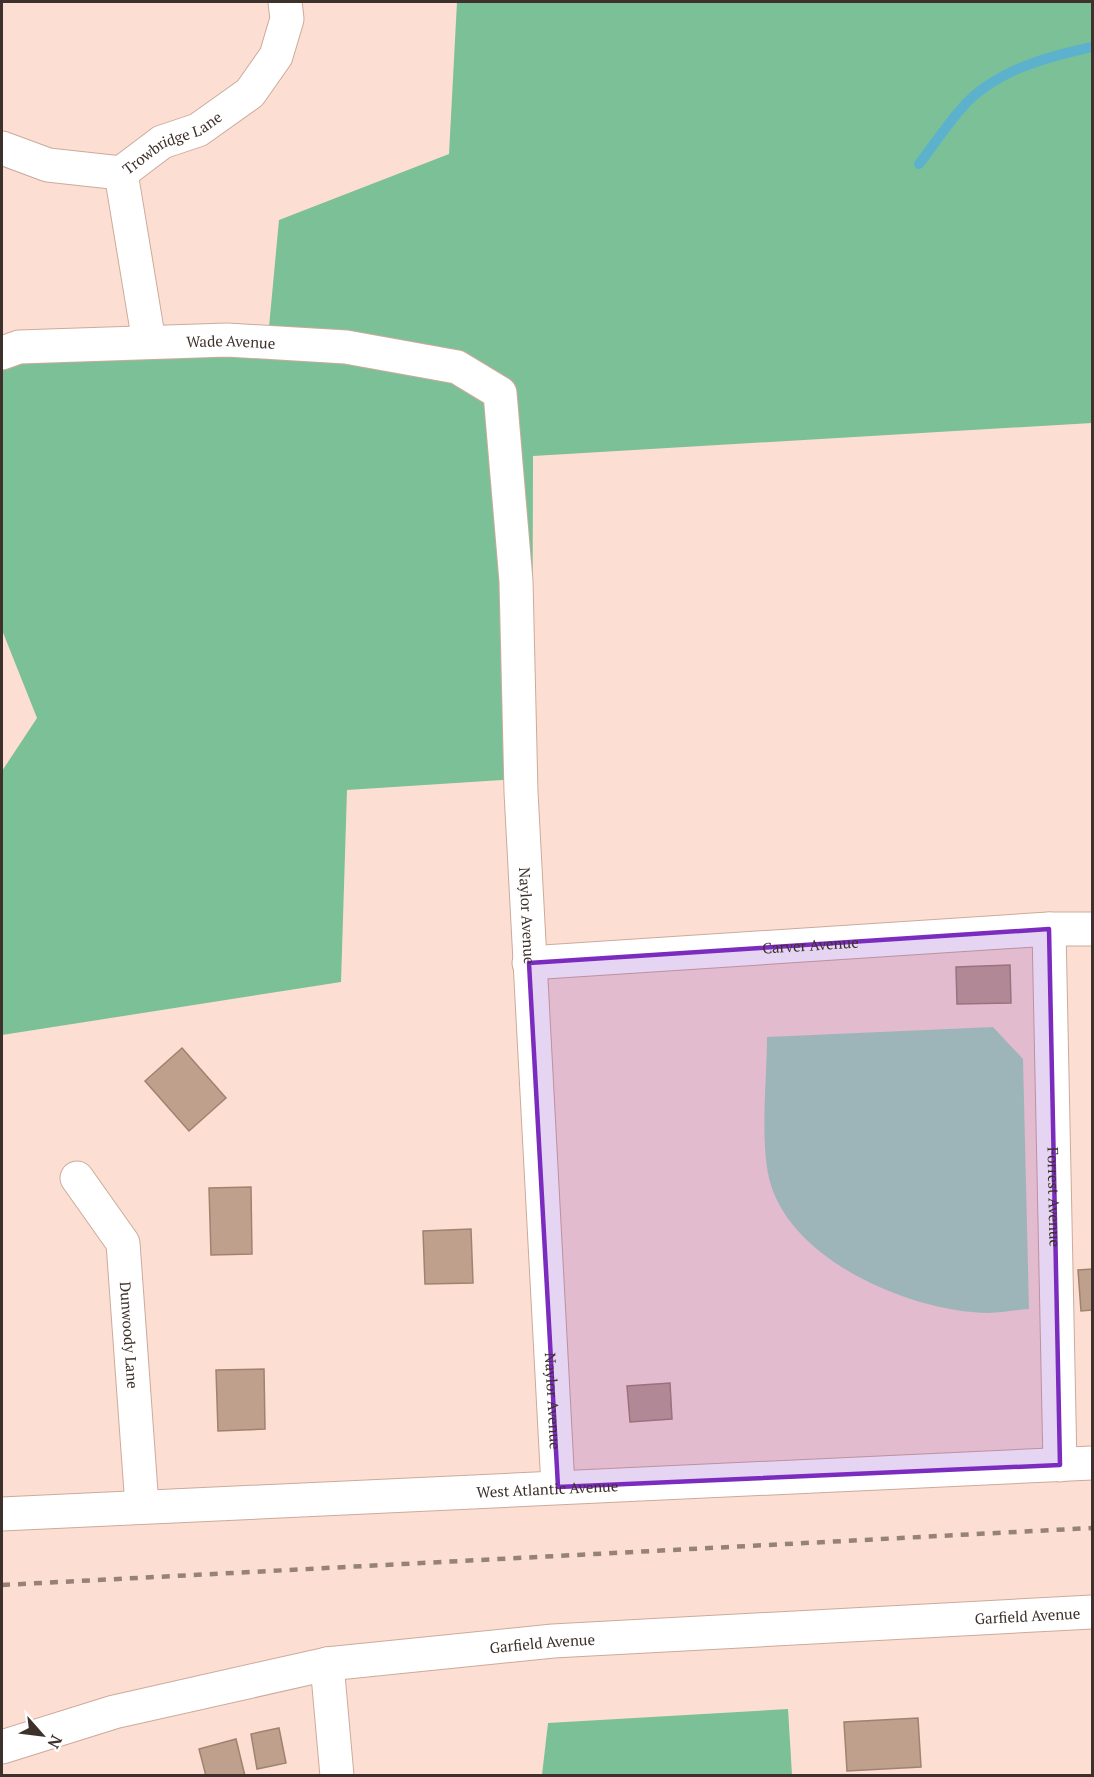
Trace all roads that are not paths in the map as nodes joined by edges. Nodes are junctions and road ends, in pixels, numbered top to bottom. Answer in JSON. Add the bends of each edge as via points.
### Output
{"nodes":[{"id":1,"x":285,"y":2,"type":"edge"},
{"id":2,"x":2,"y":148,"type":"edge"},
{"id":3,"x":121,"y":174,"type":"junction"},
{"id":4,"x":149,"y":342,"type":"junction"},
{"id":5,"x":2,"y":353,"type":"edge"},
{"id":6,"x":457,"y":367,"type":"joint"},
{"id":7,"x":1049,"y":929,"type":"junction"},
{"id":8,"x":1092,"y":929,"type":"edge"},
{"id":9,"x":529,"y":963,"type":"junction"},
{"id":10,"x":78,"y":1178,"type":"dead end"},
{"id":11,"x":1092,"y":1463,"type":"edge"},
{"id":12,"x":1060,"y":1465,"type":"junction"},
{"id":13,"x":558,"y":1487,"type":"junction"},
{"id":14,"x":142,"y":1506,"type":"junction"},
{"id":15,"x":2,"y":1514,"type":"edge"},
{"id":16,"x":1092,"y":1612,"type":"edge"},
{"id":17,"x":327,"y":1664,"type":"junction"},
{"id":18,"x":2,"y":1747,"type":"edge"},
{"id":19,"x":337,"y":1776,"type":"edge"}],
"edges":[{"from":1,"to":3,"type":"street","name":"Trowbridge Lane","via":[[287,20],[276,56],[250,93],[198,130],[162,142]]},
{"from":2,"to":3,"type":"street","via":[[48,165]]},
{"from":3,"to":4,"type":"street","name":"Trowbridge Lane"},
{"from":4,"to":5,"type":"street","name":"Wade Avenue","via":[[19,347]]},
{"from":4,"to":6,"type":"street","name":"Wade Avenue","via":[[227,340],[346,347]]},
{"from":6,"to":9,"type":"street","name":"Naylor Avenue","via":[[500,393],[516,581]]},
{"from":7,"to":8,"type":"street","name":"Carver Avenue"},
{"from":7,"to":9,"type":"street","name":"Carver Avenue"},
{"from":7,"to":12,"type":"street","name":"Forrest Avenue"},
{"from":9,"to":13,"type":"street","name":"Naylor Avenue"},
{"from":10,"to":14,"type":"street","name":"Dunwoody Lane","via":[[123,1243]]},
{"from":11,"to":12,"type":"street","name":"West Atlantic Avenue"},
{"from":12,"to":13,"type":"street","name":"West Atlantic Avenue"},
{"from":13,"to":14,"type":"street","name":"West Atlantic Avenue"},
{"from":14,"to":15,"type":"street","name":"West Atlantic Avenue"},
{"from":16,"to":17,"type":"street","name":"Garfield Avenue","via":[[553,1641]]},
{"from":17,"to":18,"type":"street","name":"Garfield Avenue","via":[[114,1712]]},
{"from":17,"to":19,"type":"street"}]}
